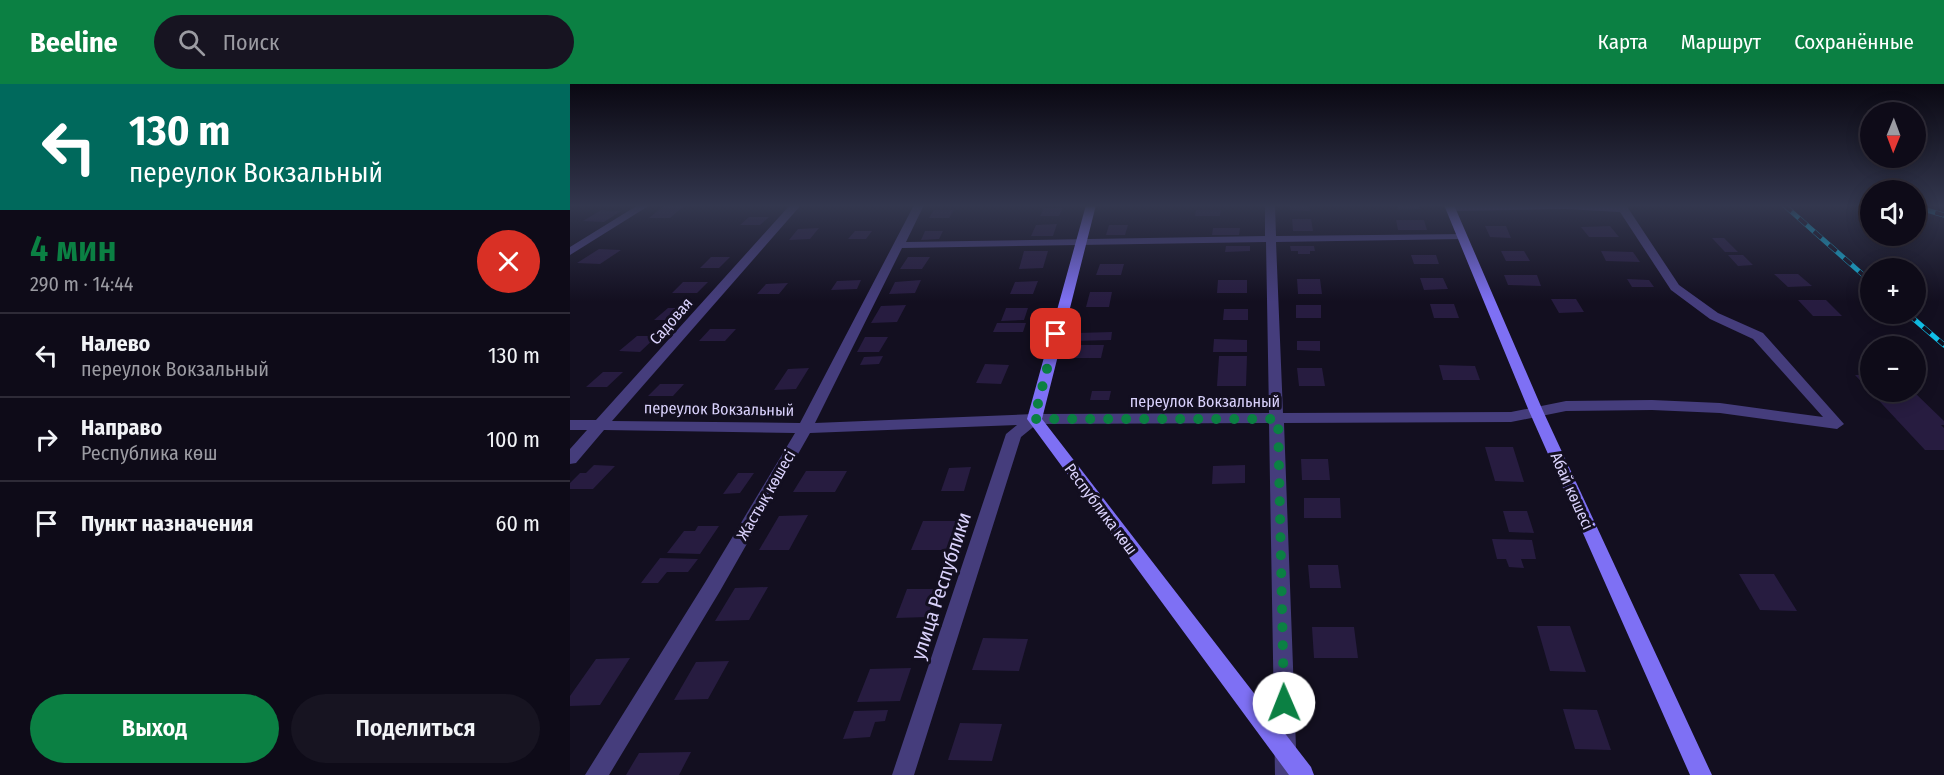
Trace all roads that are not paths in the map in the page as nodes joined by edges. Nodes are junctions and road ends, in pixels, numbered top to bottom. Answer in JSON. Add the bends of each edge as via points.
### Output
{"nodes":[{"id":1,"x":594,"y":237,"type":"edge"},
{"id":2,"x":766,"y":237,"type":"edge"},
{"id":3,"x":903,"y":237,"type":"edge"},
{"id":4,"x":1082,"y":237,"type":"edge"},
{"id":5,"x":1260,"y":237,"type":"edge"},
{"id":6,"x":1272,"y":237,"type":"edge"},
{"id":7,"x":1463,"y":237,"type":"edge"},
{"id":8,"x":1642,"y":237,"type":"edge"},
{"id":9,"x":1081,"y":241,"type":"junction"},
{"id":10,"x":899,"y":245,"type":"junction"},
{"id":11,"x":570,"y":252,"type":"edge"},
{"id":12,"x":1536,"y":411,"type":"junction"},
{"id":13,"x":1034,"y":419,"type":"junction"},
{"id":14,"x":1278,"y":419,"type":"junction"},
{"id":15,"x":570,"y":425,"type":"edge"},
{"id":16,"x":601,"y":425,"type":"junction"},
{"id":17,"x":805,"y":428,"type":"junction"},
{"id":18,"x":570,"y":459,"type":"edge"},
{"id":19,"x":1285,"y":750,"type":"junction"},
{"id":20,"x":596,"y":775,"type":"edge"},
{"id":21,"x":903,"y":775,"type":"edge"},
{"id":22,"x":1286,"y":775,"type":"edge"},
{"id":23,"x":1303,"y":775,"type":"edge"},
{"id":24,"x":1701,"y":775,"type":"edge"}],
"edges":[{"from":1,"to":11,"type":"street"},
{"from":2,"to":16,"type":"street","name":"Садовая"},
{"from":3,"to":10,"type":"street","name":"Жастық көшесі"},
{"from":4,"to":9,"type":"main road"},
{"from":5,"to":9,"type":"street"},
{"from":6,"to":14,"type":"street"},
{"from":7,"to":12,"type":"main road","name":"Абай көшесі"},
{"from":8,"to":12,"type":"street","name":"переулок Вокзальный","via":[[1675,287],[1714,316],[1758,336],[1837,424],[1698,407],[1566,406]]},
{"from":9,"to":10,"type":"street"},
{"from":9,"to":13,"type":"main road"},
{"from":10,"to":17,"type":"street","name":"Жастық көшесі"},
{"from":12,"to":14,"type":"street","name":"переулок Вокзальный","via":[[1511,417]]},
{"from":12,"to":24,"type":"main road","name":"Абай көшесі"},
{"from":13,"to":14,"type":"street","name":"переулок Вокзальный"},
{"from":13,"to":17,"type":"street","name":"переулок Вокзальный"},
{"from":13,"to":19,"type":"main road","name":"Республика көш"},
{"from":13,"to":21,"type":"street","name":"улица Республики","via":[[1014,434]]},
{"from":14,"to":19,"type":"street"},
{"from":15,"to":16,"type":"street","name":"переулок Вокзальный"},
{"from":16,"to":17,"type":"street","name":"переулок Вокзальный"},
{"from":16,"to":18,"type":"street","name":"Садовая"},
{"from":17,"to":20,"type":"street","name":"Жастық көшесі"},
{"from":19,"to":22,"type":"street"},
{"from":19,"to":23,"type":"main road","name":"Республика көш"}]}
